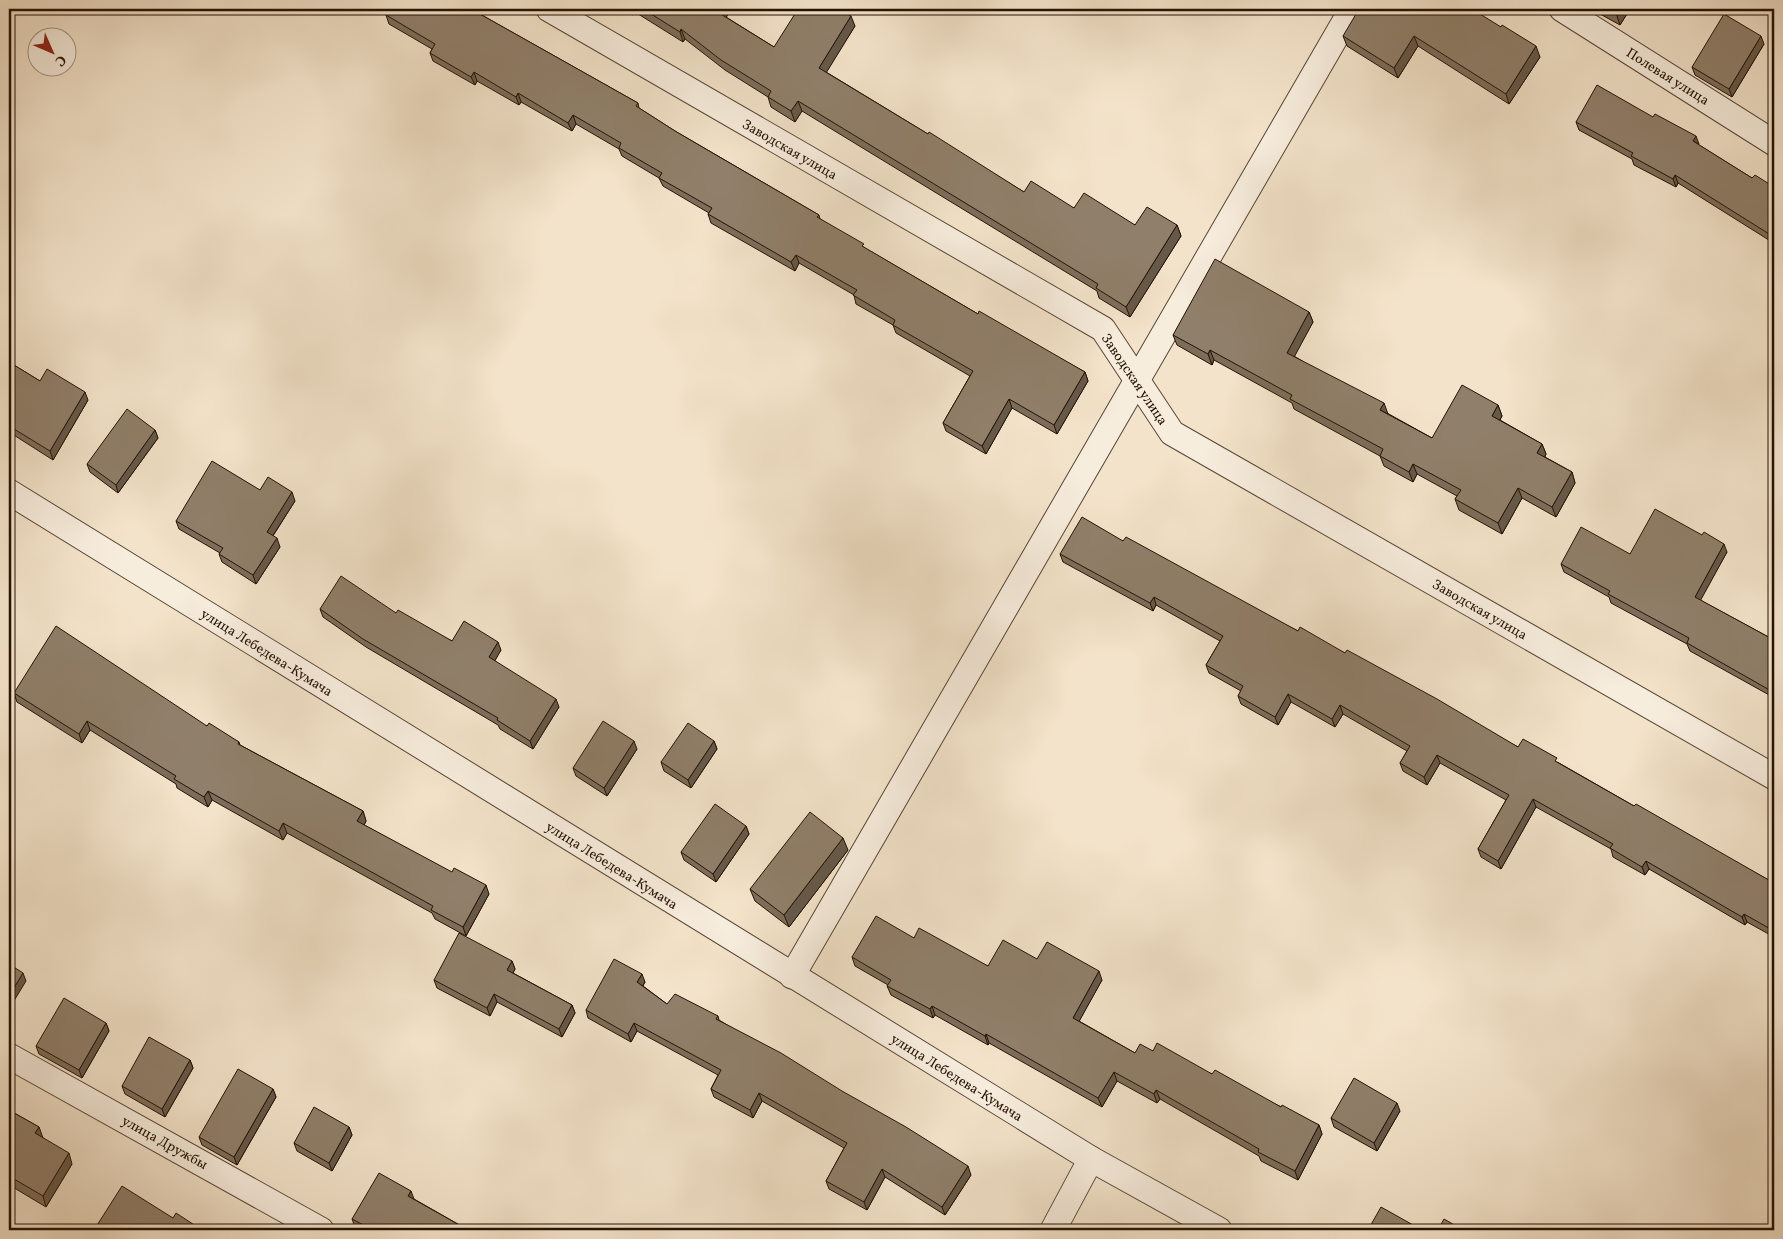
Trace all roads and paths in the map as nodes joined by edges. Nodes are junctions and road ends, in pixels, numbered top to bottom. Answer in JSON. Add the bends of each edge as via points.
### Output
{"nodes":[{"id":1,"x":549,"y":9,"type":"edge"},
{"id":2,"x":1352,"y":9,"type":"edge"},
{"id":3,"x":1562,"y":9,"type":"edge"},
{"id":4,"x":1774,"y":143,"type":"edge"},
{"id":5,"x":1136,"y":379,"type":"junction"},
{"id":6,"x":9,"y":492,"type":"edge"},
{"id":7,"x":1774,"y":777,"type":"edge"},
{"id":8,"x":792,"y":976,"type":"junction"},
{"id":9,"x":9,"y":1056,"type":"edge"},
{"id":10,"x":1091,"y":1159,"type":"junction"},
{"id":11,"x":321,"y":1230,"type":"edge"},
{"id":12,"x":1053,"y":1230,"type":"edge"},
{"id":13,"x":1219,"y":1230,"type":"edge"}],
"edges":[{"from":1,"to":5,"type":"street","name":"Заводская улица","via":[[1103,329]]},
{"from":2,"to":5,"type":"street"},
{"from":3,"to":4,"type":"street","name":"Полевая улица"},
{"from":5,"to":7,"type":"street","name":"Заводская улица","via":[[1172,433]]},
{"from":5,"to":8,"type":"street"},
{"from":6,"to":8,"type":"street","name":"улица Лебедева-Кумача"},
{"from":8,"to":10,"type":"street","name":"улица Лебедева-Кумача"},
{"from":9,"to":11,"type":"street","name":"улица Дружбы"},
{"from":10,"to":12,"type":"street"},
{"from":10,"to":13,"type":"street","name":"улица Лебедева-Кумача"}]}
